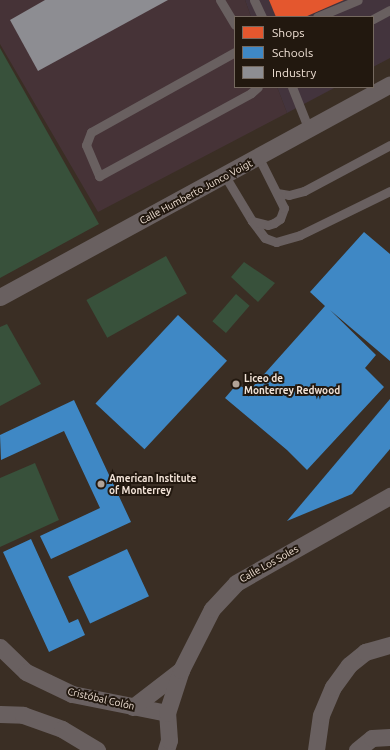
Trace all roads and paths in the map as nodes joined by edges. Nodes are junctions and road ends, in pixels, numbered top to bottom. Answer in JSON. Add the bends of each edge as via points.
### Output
{"nodes":[{"id":1,"x":220,"y":0,"type":"edge"},
{"id":2,"x":254,"y":0,"type":"edge"},
{"id":3,"x":358,"y":0,"type":"edge"},
{"id":4,"x":390,"y":10,"type":"edge"},
{"id":5,"x":262,"y":16,"type":"edge"},
{"id":6,"x":319,"y":16,"type":"edge"},
{"id":7,"x":374,"y":18,"type":"edge"},
{"id":8,"x":234,"y":23,"type":"edge"},
{"id":9,"x":234,"y":53,"type":"edge"},
{"id":10,"x":390,"y":84,"type":"edge"},
{"id":11,"x":257,"y":88,"type":"edge"},
{"id":12,"x":292,"y":88,"type":"edge"},
{"id":13,"x":309,"y":130,"type":"junction"},
{"id":14,"x":390,"y":145,"type":"edge"},
{"id":15,"x":259,"y":158,"type":"junction"},
{"id":16,"x":225,"y":176,"type":"junction"},
{"id":17,"x":390,"y":191,"type":"edge"},
{"id":18,"x":277,"y":193,"type":"junction"},
{"id":19,"x":252,"y":221,"type":"junction"},
{"id":20,"x":0,"y":297,"type":"edge"},
{"id":21,"x":390,"y":496,"type":"edge"},
{"id":22,"x":390,"y":645,"type":"edge"},
{"id":23,"x":0,"y":647,"type":"edge"},
{"id":24,"x":181,"y":670,"type":"junction"},
{"id":25,"x":133,"y":707,"type":"junction"},
{"id":26,"x":167,"y":713,"type":"junction"},
{"id":27,"x":0,"y":714,"type":"edge"},
{"id":28,"x":390,"y":737,"type":"edge"},
{"id":29,"x":96,"y":750,"type":"edge"},
{"id":30,"x":166,"y":750,"type":"edge"},
{"id":31,"x":316,"y":750,"type":"edge"},
{"id":32,"x":357,"y":750,"type":"edge"}],
"edges":[{"from":1,"to":8,"type":"lane"},
{"from":2,"to":5,"type":"lane"},
{"from":3,"to":6,"type":"lane"},
{"from":4,"to":7,"type":"lane"},
{"from":9,"to":11,"type":"lane","via":[[91,132],[86,145],[99,176]]},
{"from":10,"to":13,"type":"street","name":"Calle Humberto Junco Voigt"},
{"from":12,"to":13,"type":"lane"},
{"from":13,"to":15,"type":"street","name":"Calle Humberto Junco Voigt"},
{"from":14,"to":18,"type":"lane","via":[[304,191],[289,195]]},
{"from":15,"to":16,"type":"street","name":"Calle Humberto Junco Voigt"},
{"from":15,"to":18,"type":"lane"},
{"from":16,"to":19,"type":"lane"},
{"from":16,"to":20,"type":"street","name":"Calle Humberto Junco Voigt"},
{"from":17,"to":19,"type":"lane","via":[[287,241],[270,241]]},
{"from":18,"to":19,"type":"lane","via":[[284,208],[280,219],[268,225]]},
{"from":21,"to":24,"type":"street","name":"Calle Los Soles","via":[[236,583],[212,609]]},
{"from":22,"to":31,"type":"street","via":[[365,652],[349,665],[332,687],[321,715]]},
{"from":23,"to":25,"type":"street","name":"Cristóbal Colón","via":[[26,672],[45,683],[72,694]]},
{"from":24,"to":25,"type":"street"},
{"from":24,"to":26,"type":"street","name":"Calle Los Soles"},
{"from":25,"to":26,"type":"street","name":"Cristóbal Colón"},
{"from":26,"to":30,"type":"street","via":[[169,740]]},
{"from":27,"to":29,"type":"street","via":[[23,715],[62,729],[79,737]]},
{"from":28,"to":32,"type":"street","via":[[372,738]]}]}
